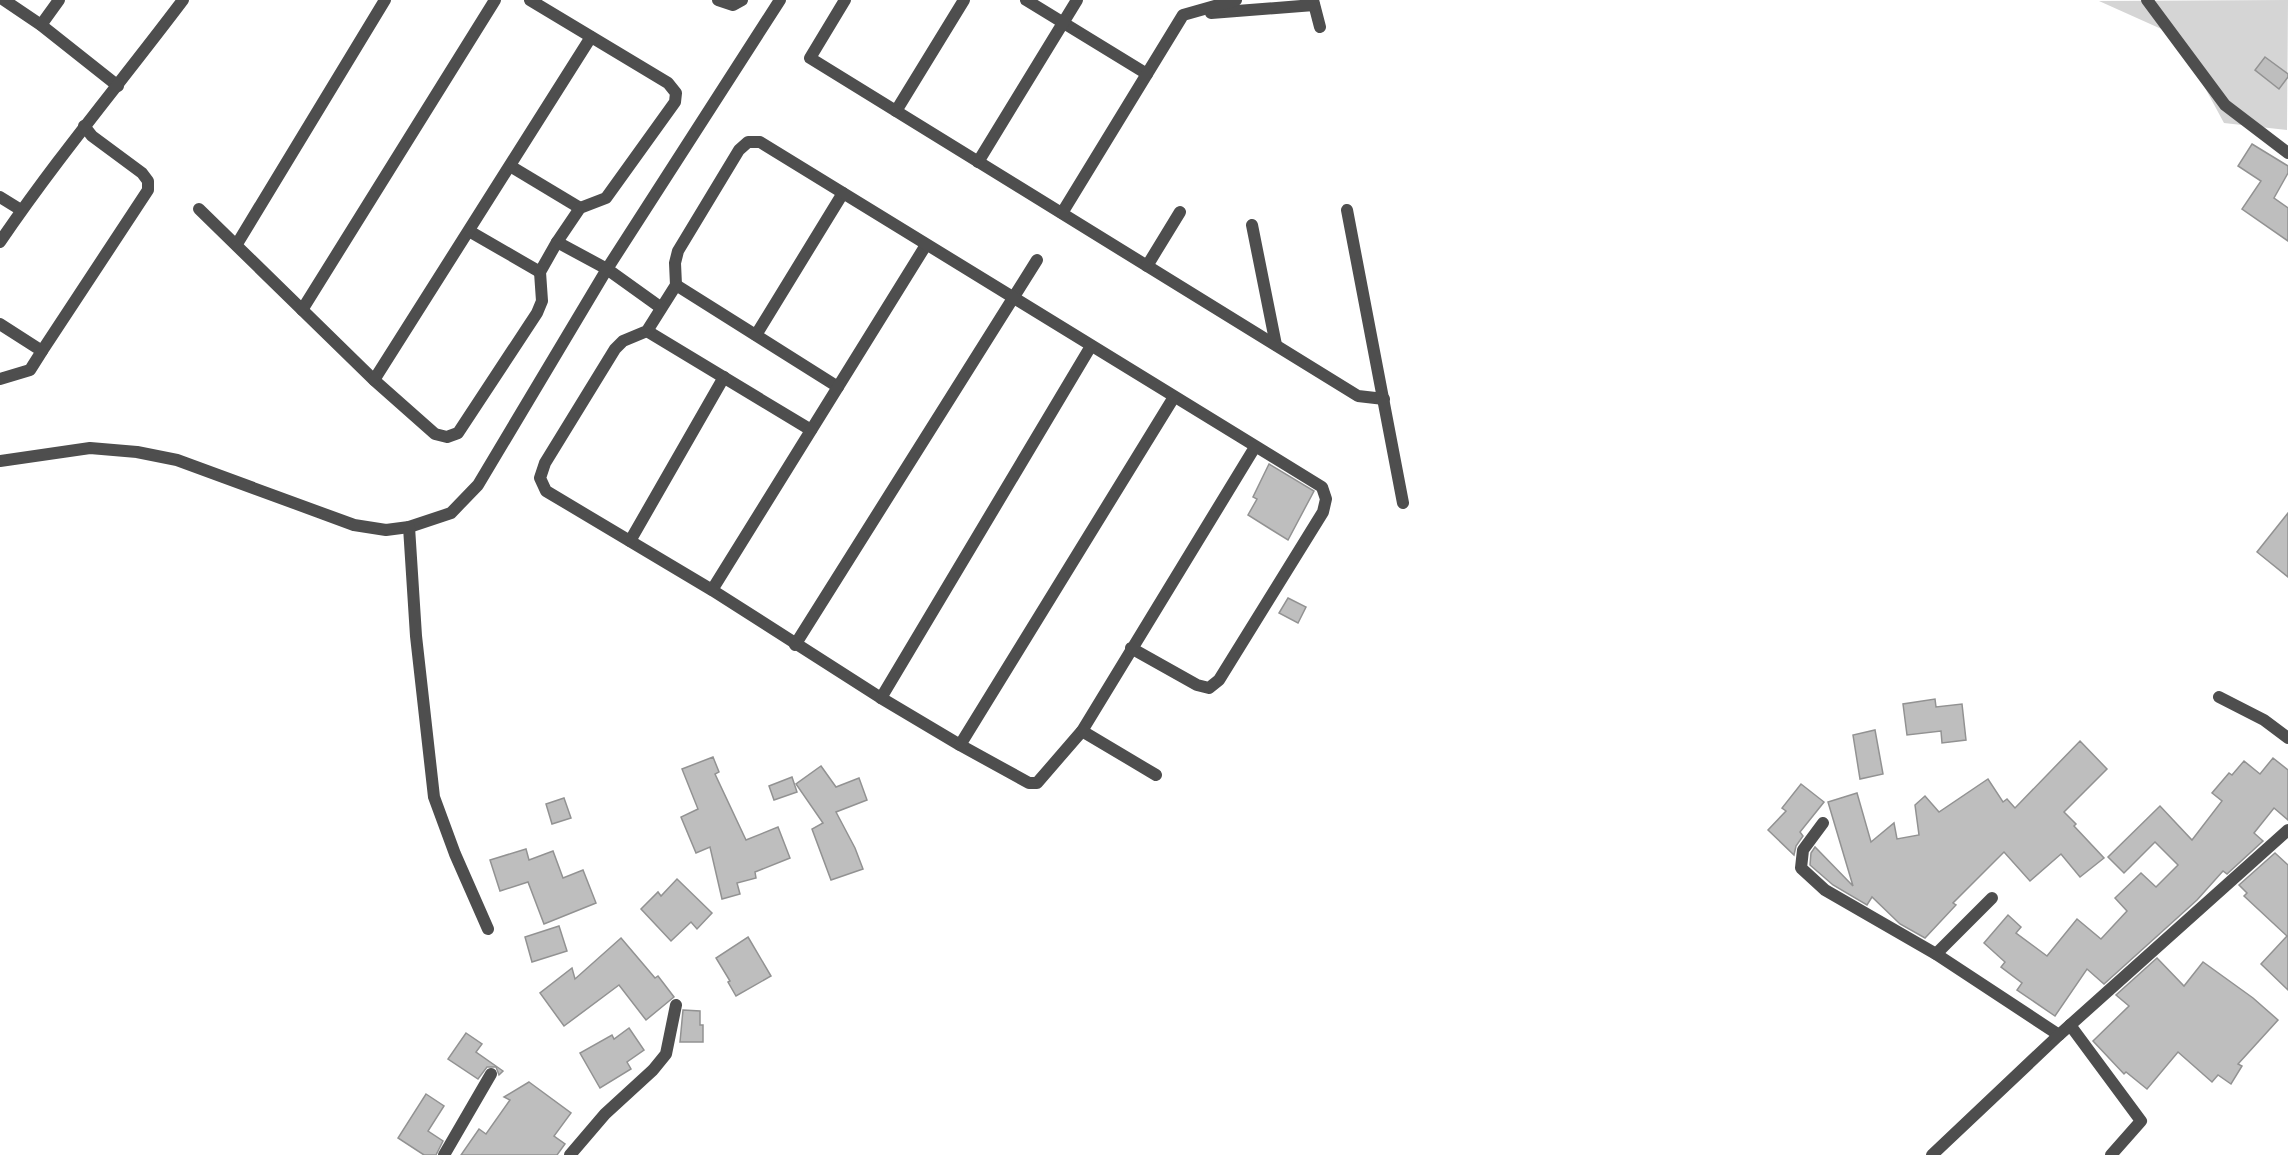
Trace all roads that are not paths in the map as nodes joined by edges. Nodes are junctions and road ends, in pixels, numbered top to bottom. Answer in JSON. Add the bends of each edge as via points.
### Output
{"nodes":[{"id":1,"x":4,"y":0,"type":"edge"},
{"id":2,"x":59,"y":0,"type":"edge"},
{"id":3,"x":183,"y":0,"type":"edge"},
{"id":4,"x":385,"y":0,"type":"edge"},
{"id":5,"x":495,"y":0,"type":"edge"},
{"id":6,"x":530,"y":0,"type":"edge"},
{"id":7,"x":718,"y":0,"type":"edge"},
{"id":8,"x":742,"y":0,"type":"edge"},
{"id":9,"x":780,"y":0,"type":"edge"},
{"id":10,"x":845,"y":0,"type":"edge"},
{"id":11,"x":964,"y":0,"type":"edge"},
{"id":12,"x":1026,"y":0,"type":"edge"},
{"id":13,"x":1077,"y":0,"type":"edge"},
{"id":14,"x":1236,"y":0,"type":"edge"},
{"id":15,"x":2147,"y":0,"type":"edge"},
{"id":16,"x":1314,"y":2,"type":"edge"},
{"id":17,"x":1183,"y":15,"type":"junction"},
{"id":18,"x":1064,"y":23,"type":"junction"},
{"id":19,"x":41,"y":25,"type":"junction"},
{"id":20,"x":1320,"y":27,"type":"dead end"},
{"id":21,"x":591,"y":37,"type":"junction"},
{"id":22,"x":1147,"y":74,"type":"junction"},
{"id":23,"x":118,"y":86,"type":"junction"},
{"id":24,"x":896,"y":111,"type":"junction"},
{"id":25,"x":84,"y":126,"type":"junction"},
{"id":26,"x":2288,"y":153,"type":"edge"},
{"id":27,"x":978,"y":162,"type":"junction"},
{"id":28,"x":510,"y":166,"type":"junction"},
{"id":29,"x":843,"y":193,"type":"junction"},
{"id":30,"x":0,"y":197,"type":"edge"},
{"id":31,"x":580,"y":208,"type":"junction"},
{"id":32,"x":199,"y":209,"type":"dead end"},
{"id":33,"x":21,"y":210,"type":"junction"},
{"id":34,"x":1347,"y":210,"type":"dead end"},
{"id":35,"x":1180,"y":212,"type":"dead end"},
{"id":36,"x":1062,"y":213,"type":"junction"},
{"id":37,"x":1252,"y":225,"type":"dead end"},
{"id":38,"x":469,"y":231,"type":"junction"},
{"id":39,"x":0,"y":242,"type":"edge"},
{"id":40,"x":557,"y":242,"type":"junction"},
{"id":41,"x":237,"y":244,"type":"junction"},
{"id":42,"x":926,"y":245,"type":"junction"},
{"id":43,"x":1037,"y":260,"type":"dead end"},
{"id":44,"x":1147,"y":266,"type":"junction"},
{"id":45,"x":607,"y":269,"type":"junction"},
{"id":46,"x":540,"y":272,"type":"junction"},
{"id":47,"x":676,"y":285,"type":"junction"},
{"id":48,"x":1012,"y":298,"type":"junction"},
{"id":49,"x":660,"y":307,"type":"junction"},
{"id":50,"x":302,"y":310,"type":"junction"},
{"id":51,"x":0,"y":324,"type":"edge"},
{"id":52,"x":646,"y":331,"type":"junction"},
{"id":53,"x":756,"y":334,"type":"junction"},
{"id":54,"x":1276,"y":345,"type":"junction"},
{"id":55,"x":1091,"y":346,"type":"junction"},
{"id":56,"x":42,"y":351,"type":"junction"},
{"id":57,"x":724,"y":378,"type":"junction"},
{"id":58,"x":0,"y":379,"type":"edge"},
{"id":59,"x":374,"y":380,"type":"junction"},
{"id":60,"x":838,"y":387,"type":"junction"},
{"id":61,"x":1174,"y":397,"type":"junction"},
{"id":62,"x":1384,"y":399,"type":"junction"},
{"id":63,"x":811,"y":430,"type":"junction"},
{"id":64,"x":1255,"y":447,"type":"junction"},
{"id":65,"x":0,"y":461,"type":"edge"},
{"id":66,"x":1403,"y":503,"type":"dead end"},
{"id":67,"x":409,"y":527,"type":"junction"},
{"id":68,"x":630,"y":541,"type":"junction"},
{"id":69,"x":712,"y":590,"type":"junction"},
{"id":70,"x":795,"y":645,"type":"junction"},
{"id":71,"x":1131,"y":648,"type":"junction"},
{"id":72,"x":2219,"y":697,"type":"dead end"},
{"id":73,"x":881,"y":698,"type":"junction"},
{"id":74,"x":1082,"y":731,"type":"junction"},
{"id":75,"x":2288,"y":738,"type":"edge"},
{"id":76,"x":960,"y":746,"type":"junction"},
{"id":77,"x":1156,"y":775,"type":"dead end"},
{"id":78,"x":1823,"y":824,"type":"dead end"},
{"id":79,"x":2288,"y":830,"type":"edge"},
{"id":80,"x":1992,"y":898,"type":"dead end"},
{"id":81,"x":488,"y":929,"type":"dead end"},
{"id":82,"x":1936,"y":954,"type":"junction"},
{"id":83,"x":676,"y":1005,"type":"dead end"},
{"id":84,"x":2070,"y":1025,"type":"junction"},
{"id":85,"x":2059,"y":1035,"type":"junction"},
{"id":86,"x":491,"y":1074,"type":"dead end"},
{"id":87,"x":444,"y":1155,"type":"edge"},
{"id":88,"x":570,"y":1155,"type":"edge"},
{"id":89,"x":1932,"y":1155,"type":"edge"},
{"id":90,"x":2111,"y":1155,"type":"edge"}],
"edges":[{"from":1,"to":19,"type":"street"},
{"from":2,"to":19,"type":"street"},
{"from":3,"to":23,"type":"street"},
{"from":4,"to":41,"type":"street"},
{"from":5,"to":50,"type":"street"},
{"from":6,"to":21,"type":"street"},
{"from":7,"to":8,"type":"street","via":[[733,5]]},
{"from":9,"to":45,"type":"street"},
{"from":10,"to":24,"type":"street","via":[[810,58]]},
{"from":11,"to":24,"type":"street"},
{"from":12,"to":18,"type":"street"},
{"from":13,"to":18,"type":"street"},
{"from":14,"to":17,"type":"street"},
{"from":15,"to":26,"type":"street","via":[[2224,105]]},
{"from":16,"to":17,"type":"street"},
{"from":16,"to":20,"type":"street"},
{"from":17,"to":22,"type":"street"},
{"from":18,"to":22,"type":"street"},
{"from":18,"to":27,"type":"street"},
{"from":19,"to":23,"type":"street"},
{"from":21,"to":28,"type":"street"},
{"from":21,"to":31,"type":"street","via":[[668,83],[676,93],[675,102],[606,198]]},
{"from":22,"to":36,"type":"street"},
{"from":23,"to":25,"type":"street"},
{"from":24,"to":27,"type":"street"},
{"from":25,"to":33,"type":"street"},
{"from":25,"to":56,"type":"street","via":[[142,173],[148,190]]},
{"from":27,"to":36,"type":"street"},
{"from":28,"to":31,"type":"street"},
{"from":28,"to":38,"type":"street"},
{"from":29,"to":42,"type":"street"},
{"from":29,"to":47,"type":"street","via":[[760,142],[748,142],[739,150],[678,251]]},
{"from":29,"to":53,"type":"street"},
{"from":30,"to":33,"type":"street"},
{"from":31,"to":40,"type":"street"},
{"from":32,"to":41,"type":"street"},
{"from":33,"to":39,"type":"street"},
{"from":34,"to":62,"type":"street"},
{"from":35,"to":44,"type":"street"},
{"from":36,"to":44,"type":"street"},
{"from":37,"to":54,"type":"street"},
{"from":38,"to":46,"type":"street"},
{"from":38,"to":59,"type":"street"},
{"from":40,"to":45,"type":"street"},
{"from":40,"to":46,"type":"street"},
{"from":41,"to":50,"type":"street"},
{"from":42,"to":48,"type":"street"},
{"from":42,"to":60,"type":"street"},
{"from":43,"to":48,"type":"street"},
{"from":44,"to":54,"type":"street"},
{"from":45,"to":49,"type":"street"},
{"from":45,"to":67,"type":"street","via":[[478,485],[451,513]]},
{"from":46,"to":59,"type":"street","via":[[542,301],[537,313],[458,433],[447,437],[435,434]]},
{"from":47,"to":49,"type":"street"},
{"from":47,"to":53,"type":"street"},
{"from":48,"to":55,"type":"street"},
{"from":48,"to":70,"type":"street"},
{"from":49,"to":52,"type":"street"},
{"from":50,"to":59,"type":"street"},
{"from":51,"to":56,"type":"street"},
{"from":52,"to":57,"type":"street"},
{"from":52,"to":68,"type":"street","via":[[622,341],[615,350],[545,463],[540,478],[546,491]]},
{"from":53,"to":60,"type":"street"},
{"from":54,"to":62,"type":"street","via":[[1358,396]]},
{"from":55,"to":61,"type":"street"},
{"from":55,"to":73,"type":"street"},
{"from":56,"to":58,"type":"street","via":[[30,370]]},
{"from":57,"to":63,"type":"street"},
{"from":57,"to":68,"type":"street"},
{"from":60,"to":63,"type":"street"},
{"from":61,"to":64,"type":"street"},
{"from":61,"to":76,"type":"street"},
{"from":62,"to":66,"type":"street"},
{"from":63,"to":69,"type":"street"},
{"from":64,"to":71,"type":"street"},
{"from":64,"to":71,"type":"street","via":[[1322,487],[1326,499],[1323,512],[1305,542],[1219,680],[1209,687],[1197,685]]},
{"from":65,"to":67,"type":"street","via":[[90,448],[137,452],[177,460],[354,525],[386,530]]},
{"from":67,"to":81,"type":"street","via":[[416,636],[435,797]]},
{"from":68,"to":69,"type":"street"},
{"from":69,"to":70,"type":"street"},
{"from":70,"to":73,"type":"street"},
{"from":71,"to":74,"type":"street"},
{"from":72,"to":75,"type":"street","via":[[2264,720]]},
{"from":73,"to":76,"type":"street"},
{"from":74,"to":76,"type":"street","via":[[1037,783],[1029,783]]},
{"from":74,"to":77,"type":"street"},
{"from":78,"to":82,"type":"street","via":[[1803,850],[1801,868],[1825,890]]},
{"from":79,"to":84,"type":"street"},
{"from":80,"to":82,"type":"street"},
{"from":82,"to":85,"type":"street"},
{"from":83,"to":88,"type":"street","via":[[666,1054]]},
{"from":84,"to":85,"type":"street"},
{"from":84,"to":90,"type":"street","via":[[2142,1121]]},
{"from":85,"to":89,"type":"street"},
{"from":86,"to":87,"type":"street"}]}
